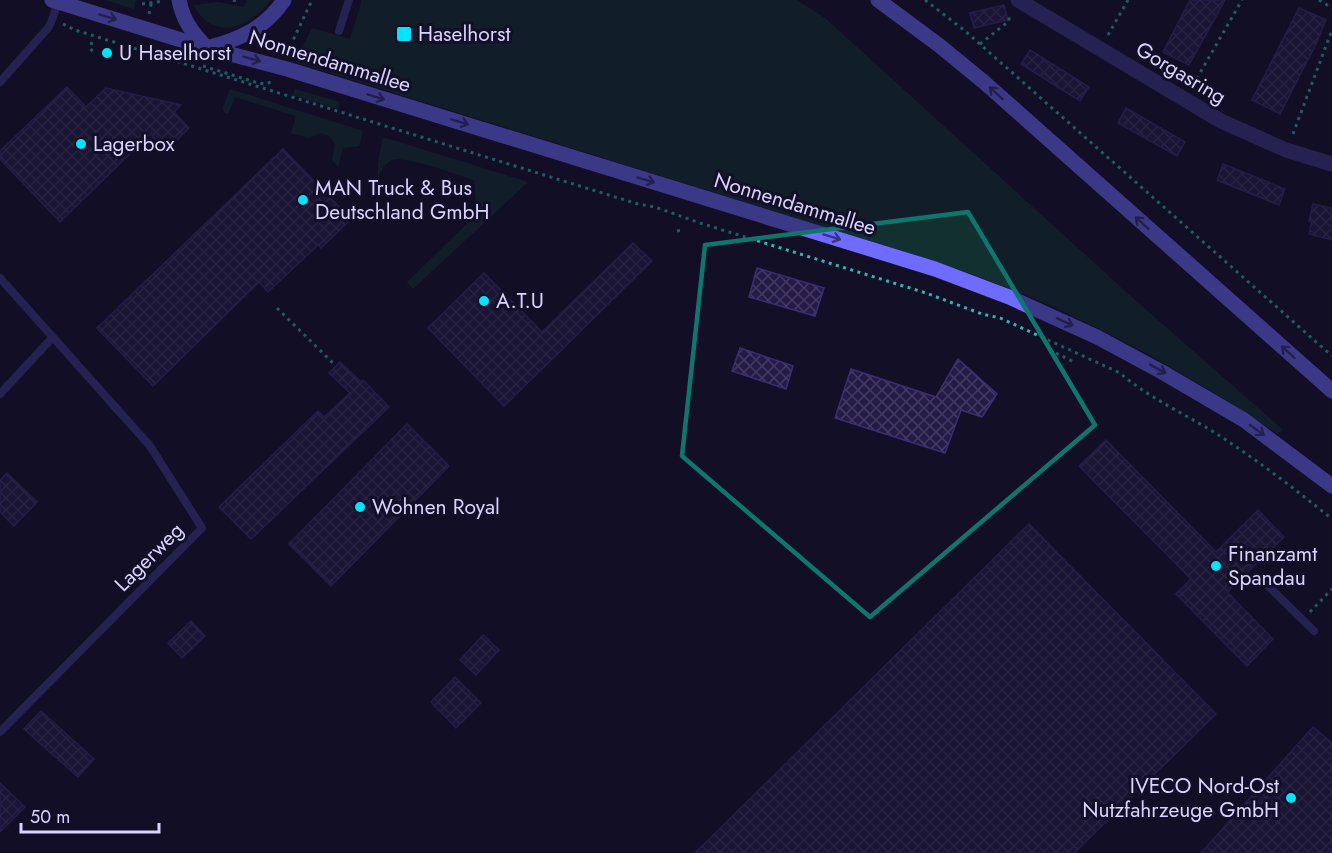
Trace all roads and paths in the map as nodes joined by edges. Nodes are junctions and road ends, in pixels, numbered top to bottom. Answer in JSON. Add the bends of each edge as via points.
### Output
{"nodes":[{"id":1,"x":233,"y":0,"type":"edge"},
{"id":2,"x":284,"y":0,"type":"edge"},
{"id":3,"x":312,"y":0,"type":"edge"},
{"id":4,"x":349,"y":0,"type":"edge"},
{"id":5,"x":878,"y":0,"type":"edge"},
{"id":6,"x":926,"y":0,"type":"edge"},
{"id":7,"x":1128,"y":0,"type":"edge"},
{"id":8,"x":1242,"y":0,"type":"edge"},
{"id":9,"x":1319,"y":0,"type":"edge"},
{"id":10,"x":55,"y":1,"type":"edge"},
{"id":11,"x":152,"y":1,"type":"edge"},
{"id":12,"x":172,"y":1,"type":"edge"},
{"id":13,"x":240,"y":2,"type":"dead end"},
{"id":14,"x":142,"y":4,"type":"dead end"},
{"id":15,"x":1013,"y":6,"type":"edge"},
{"id":16,"x":1332,"y":8,"type":"edge"},
{"id":17,"x":149,"y":15,"type":"dead end"},
{"id":18,"x":52,"y":21,"type":"junction"},
{"id":19,"x":1332,"y":30,"type":"edge"},
{"id":20,"x":339,"y":31,"type":"dead end"},
{"id":21,"x":1108,"y":37,"type":"dead end"},
{"id":22,"x":92,"y":42,"type":"dead end"},
{"id":23,"x":980,"y":44,"type":"junction"},
{"id":24,"x":207,"y":48,"type":"junction"},
{"id":25,"x":94,"y":49,"type":"dead end"},
{"id":26,"x":284,"y":58,"type":"dead end"},
{"id":27,"x":186,"y":65,"type":"junction"},
{"id":28,"x":201,"y":66,"type":"dead end"},
{"id":29,"x":217,"y":70,"type":"dead end"},
{"id":30,"x":228,"y":78,"type":"junction"},
{"id":31,"x":0,"y":82,"type":"edge"},
{"id":32,"x":1192,"y":86,"type":"dead end"},
{"id":33,"x":1293,"y":134,"type":"dead end"},
{"id":34,"x":1332,"y":164,"type":"edge"},
{"id":35,"x":683,"y":230,"type":"dead end"},
{"id":36,"x":677,"y":231,"type":"dead end"},
{"id":37,"x":0,"y":278,"type":"edge"},
{"id":38,"x":277,"y":308,"type":"dead end"},
{"id":39,"x":52,"y":338,"type":"junction"},
{"id":40,"x":1056,"y":353,"type":"dead end"},
{"id":41,"x":1332,"y":356,"type":"edge"},
{"id":42,"x":1074,"y":362,"type":"dead end"},
{"id":43,"x":335,"y":365,"type":"dead end"},
{"id":44,"x":1332,"y":391,"type":"edge"},
{"id":45,"x":0,"y":394,"type":"edge"},
{"id":46,"x":1332,"y":486,"type":"edge"},
{"id":47,"x":1332,"y":519,"type":"edge"},
{"id":48,"x":1261,"y":579,"type":"dead end"},
{"id":49,"x":1314,"y":631,"type":"dead end"},
{"id":50,"x":0,"y":732,"type":"edge"}],
"edges":[{"from":1,"to":13,"type":"path"},
{"from":2,"to":24,"type":"main road","via":[[274,15],[251,32]]},
{"from":3,"to":26,"type":"path"},
{"from":4,"to":20,"type":"lane"},
{"from":44,"to":5,"type":"main road","one_way":true,"via":[[985,83]]},
{"from":6,"to":23,"type":"path"},
{"from":7,"to":21,"type":"path"},
{"from":8,"to":32,"type":"path"},
{"from":9,"to":16,"type":"path"},
{"from":10,"to":18,"type":"lane"},
{"from":10,"to":24,"type":"main road","name":"Nonnendammallee","one_way":true},
{"from":11,"to":12,"type":"path"},
{"from":11,"to":14,"type":"path"},
{"from":11,"to":17,"type":"path"},
{"from":12,"to":24,"type":"main road"},
{"from":15,"to":23,"type":"path","via":[[1009,21]]},
{"from":15,"to":34,"type":"street","name":"Gorgasring","via":[[1221,121],[1286,150]]},
{"from":18,"to":27,"type":"path"},
{"from":18,"to":31,"type":"lane"},
{"from":19,"to":33,"type":"path"},
{"from":22,"to":25,"type":"path","via":[[90,48]]},
{"from":23,"to":41,"type":"path"},
{"from":24,"to":46,"type":"main road","name":"Nonnendammallee","one_way":true,"via":[[287,69],[873,249],[999,293],[1097,337],[1162,372],[1244,420]]},
{"from":27,"to":28,"type":"path"},
{"from":27,"to":30,"type":"path"},
{"from":29,"to":30,"type":"path"},
{"from":30,"to":47,"type":"path","via":[[687,217],[1006,320],[1120,374],[1227,441]]},
{"from":35,"to":36,"type":"path"},
{"from":37,"to":39,"type":"lane","name":"Lagerweg"},
{"from":38,"to":43,"type":"path"},
{"from":39,"to":45,"type":"lane"},
{"from":39,"to":50,"type":"lane","name":"Lagerweg","via":[[150,446],[202,528]]},
{"from":40,"to":42,"type":"path"},
{"from":48,"to":49,"type":"lane"}]}
